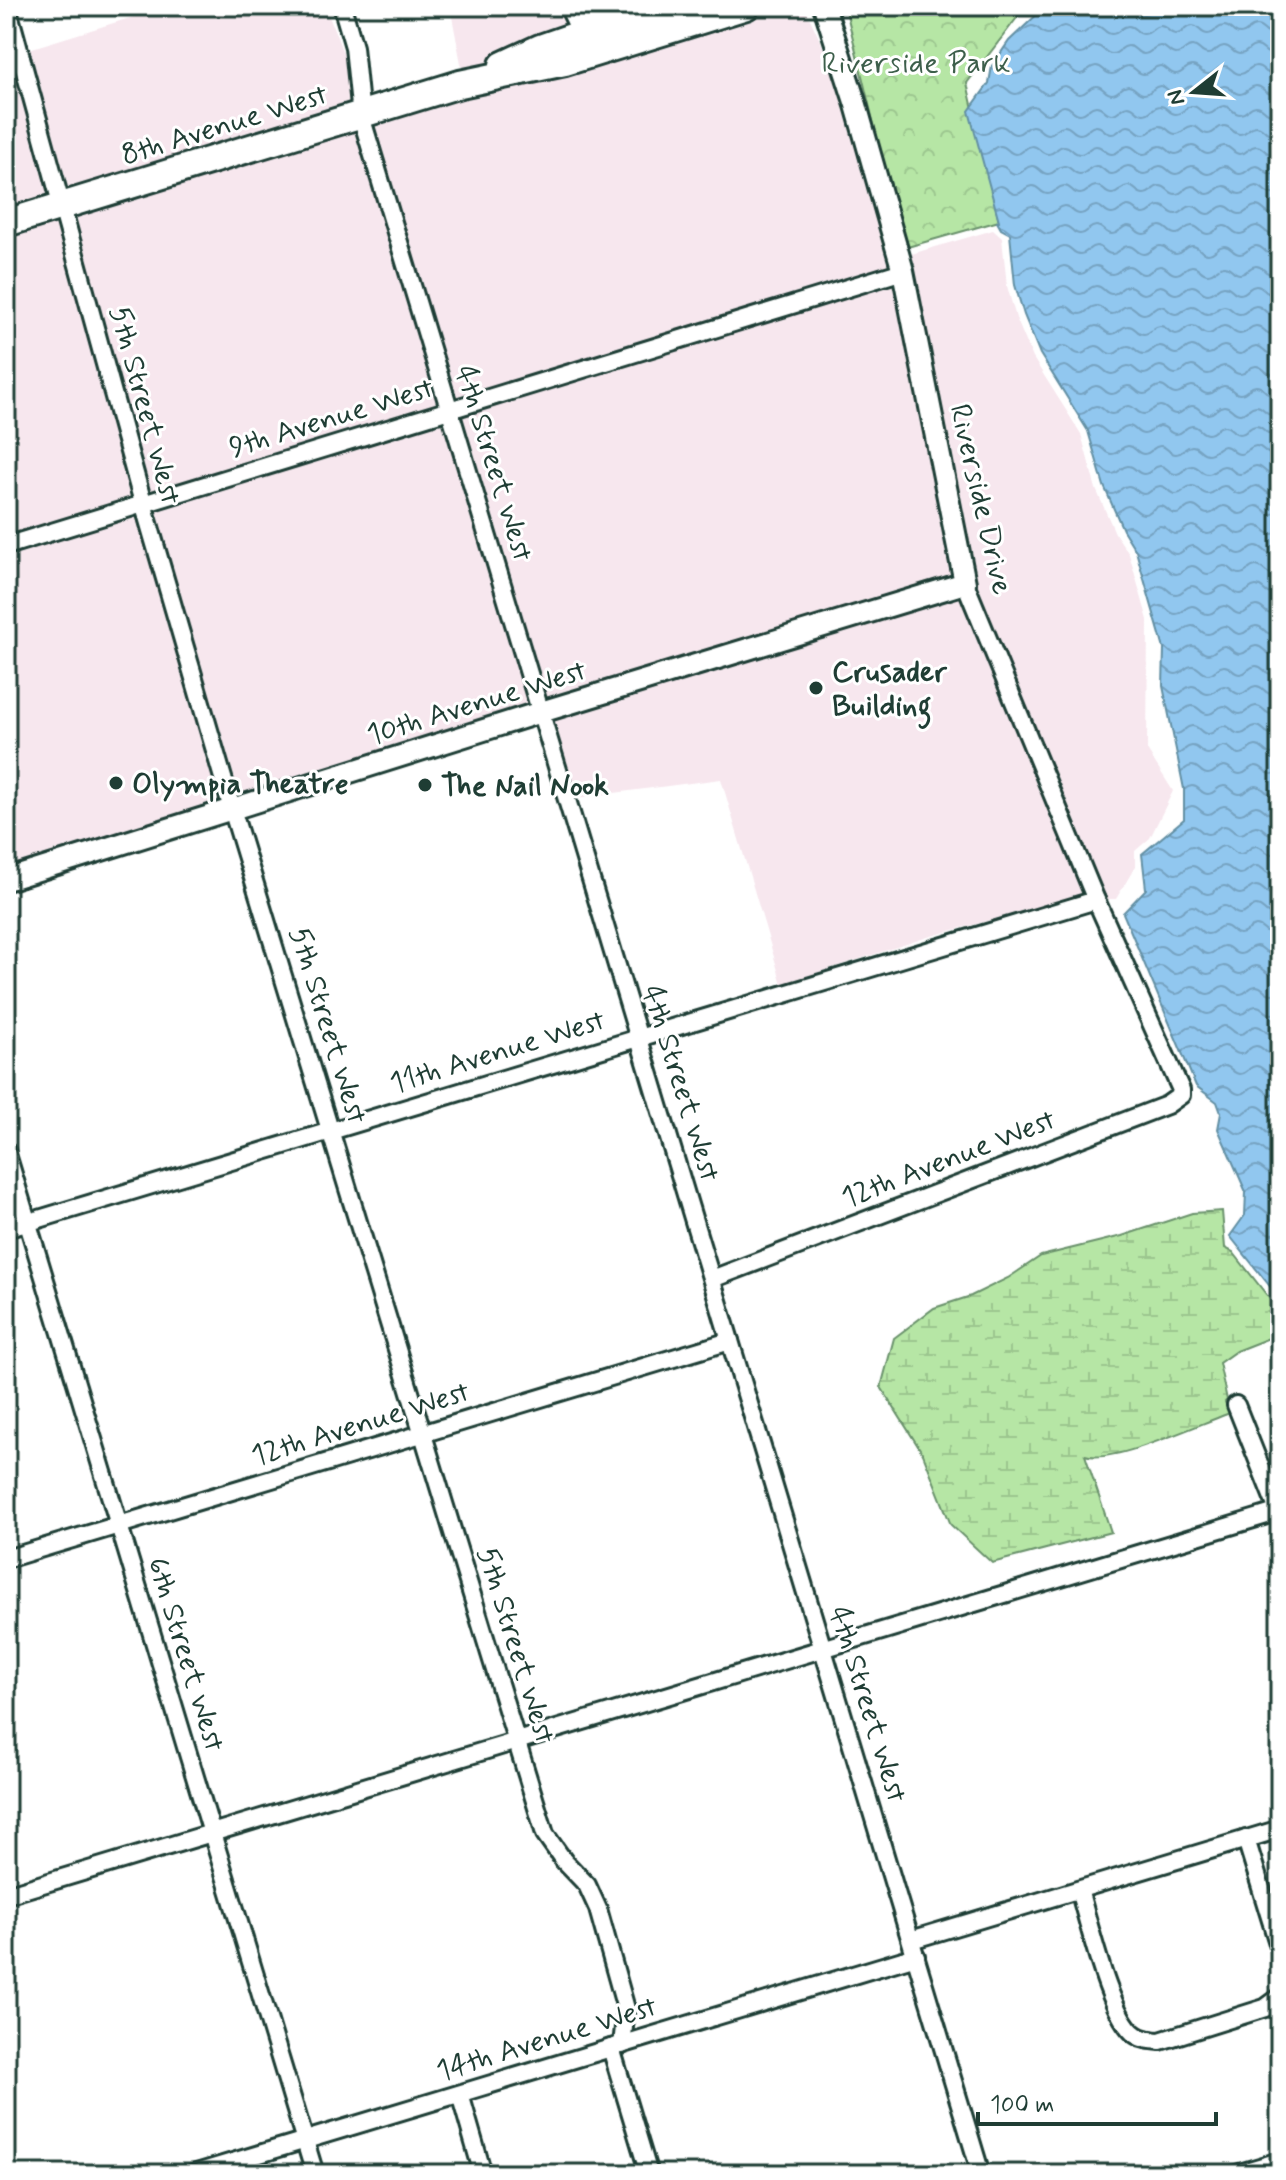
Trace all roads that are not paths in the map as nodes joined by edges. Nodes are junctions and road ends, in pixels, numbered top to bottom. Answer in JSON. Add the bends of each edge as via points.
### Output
{"nodes":[{"id":1,"x":7,"y":6,"type":"edge"},
{"id":2,"x":342,"y":6,"type":"edge"},
{"id":3,"x":568,"y":6,"type":"edge"},
{"id":4,"x":661,"y":6,"type":"edge"},
{"id":5,"x":711,"y":6,"type":"edge"},
{"id":6,"x":746,"y":6,"type":"edge"},
{"id":7,"x":824,"y":6,"type":"edge"},
{"id":8,"x":663,"y":33,"type":"junction"},
{"id":9,"x":586,"y":43,"type":"junction"},
{"id":10,"x":361,"y":116,"type":"junction"},
{"id":11,"x":64,"y":206,"type":"junction"},
{"id":12,"x":6,"y":223,"type":"edge"},
{"id":13,"x":903,"y":271,"type":"junction"},
{"id":14,"x":450,"y":410,"type":"junction"},
{"id":15,"x":143,"y":503,"type":"junction"},
{"id":16,"x":6,"y":546,"type":"edge"},
{"id":17,"x":965,"y":583,"type":"junction"},
{"id":18,"x":541,"y":712,"type":"junction"},
{"id":19,"x":232,"y":809,"type":"junction"},
{"id":20,"x":6,"y":880,"type":"edge"},
{"id":21,"x":1096,"y":900,"type":"junction"},
{"id":22,"x":639,"y":1038,"type":"junction"},
{"id":23,"x":1174,"y":1074,"type":"joint"},
{"id":24,"x":332,"y":1130,"type":"junction"},
{"id":25,"x":6,"y":1151,"type":"edge"},
{"id":26,"x":28,"y":1222,"type":"junction"},
{"id":27,"x":6,"y":1229,"type":"edge"},
{"id":28,"x":712,"y":1279,"type":"junction"},
{"id":29,"x":730,"y":1341,"type":"junction"},
{"id":30,"x":1236,"y":1405,"type":"dead end"},
{"id":31,"x":424,"y":1433,"type":"junction"},
{"id":32,"x":1280,"y":1513,"type":"edge"},
{"id":33,"x":119,"y":1525,"type":"junction"},
{"id":34,"x":6,"y":1559,"type":"edge"},
{"id":35,"x":823,"y":1648,"type":"junction"},
{"id":36,"x":517,"y":1741,"type":"junction"},
{"id":37,"x":1280,"y":1829,"type":"edge"},
{"id":38,"x":211,"y":1833,"type":"junction"},
{"id":39,"x":1246,"y":1839,"type":"junction"},
{"id":40,"x":1079,"y":1890,"type":"junction"},
{"id":41,"x":6,"y":1895,"type":"edge"},
{"id":42,"x":914,"y":1948,"type":"junction"},
{"id":43,"x":1280,"y":1950,"type":"edge"},
{"id":44,"x":1280,"y":1997,"type":"edge"},
{"id":45,"x":617,"y":2046,"type":"junction"},
{"id":46,"x":460,"y":2094,"type":"junction"},
{"id":47,"x":304,"y":2140,"type":"junction"},
{"id":48,"x":1280,"y":2161,"type":"edge"},
{"id":49,"x":193,"y":2174,"type":"edge"},
{"id":50,"x":315,"y":2174,"type":"edge"},
{"id":51,"x":483,"y":2174,"type":"edge"},
{"id":52,"x":649,"y":2174,"type":"edge"},
{"id":53,"x":981,"y":2174,"type":"edge"},
{"id":54,"x":1236,"y":2174,"type":"edge"}],
"edges":[{"from":1,"to":11,"type":"street","name":"5th Street West"},
{"from":2,"to":10,"type":"street","name":"4th Street West","via":[[354,47]]},
{"from":3,"to":9,"type":"street"},
{"from":4,"to":9,"type":"main road","name":"8th Avenue West"},
{"from":5,"to":8,"type":"main road"},
{"from":6,"to":8,"type":"main road","name":"8th Avenue West"},
{"from":7,"to":13,"type":"street","name":"Riverside Drive"},
{"from":8,"to":9,"type":"main road","name":"8th Avenue West"},
{"from":9,"to":10,"type":"main road","name":"8th Avenue West","via":[[565,62],[460,84]]},
{"from":10,"to":11,"type":"main road","name":"8th Avenue West"},
{"from":10,"to":14,"type":"street","name":"4th Street West"},
{"from":11,"to":12,"type":"main road","name":"8th Avenue West"},
{"from":11,"to":15,"type":"street","name":"5th Street West"},
{"from":13,"to":14,"type":"street","name":"9th Avenue West"},
{"from":13,"to":17,"type":"street","name":"Riverside Drive"},
{"from":14,"to":15,"type":"street","name":"9th Avenue West"},
{"from":14,"to":18,"type":"street","name":"4th Street West"},
{"from":15,"to":16,"type":"street","name":"9th Avenue West"},
{"from":15,"to":19,"type":"street","name":"5th Street West"},
{"from":17,"to":18,"type":"street","name":"10th Avenue West"},
{"from":17,"to":21,"type":"street","name":"Riverside Drive"},
{"from":18,"to":19,"type":"street","name":"10th Avenue West"},
{"from":18,"to":22,"type":"street","name":"4th Street West"},
{"from":19,"to":20,"type":"street","name":"10th Avenue West"},
{"from":19,"to":24,"type":"street","name":"5th Street West"},
{"from":21,"to":22,"type":"street","name":"11th Avenue West"},
{"from":21,"to":23,"type":"street","name":"Riverside Drive"},
{"from":22,"to":24,"type":"street","name":"11th Avenue West"},
{"from":22,"to":28,"type":"street","name":"4th Street West"},
{"from":23,"to":28,"type":"street","name":"12th Avenue West","via":[[1181,1095],[1167,1105]]},
{"from":24,"to":26,"type":"street","name":"11th Avenue West"},
{"from":24,"to":31,"type":"street","name":"5th Street West"},
{"from":25,"to":26,"type":"street","name":"6th Street West"},
{"from":26,"to":27,"type":"street","name":"11th Avenue West"},
{"from":26,"to":33,"type":"street","name":"6th Street West"},
{"from":28,"to":29,"type":"street","name":"4th Street West"},
{"from":29,"to":31,"type":"street","name":"12th Avenue West"},
{"from":29,"to":35,"type":"street","name":"4th Street West"},
{"from":30,"to":32,"type":"street"},
{"from":31,"to":33,"type":"street","name":"12th Avenue West"},
{"from":31,"to":36,"type":"street","name":"5th Street West"},
{"from":32,"to":35,"type":"street"},
{"from":33,"to":34,"type":"street","name":"12th Avenue West"},
{"from":33,"to":38,"type":"street","name":"6th Street West"},
{"from":35,"to":36,"type":"street"},
{"from":35,"to":42,"type":"street","name":"4th Street West"},
{"from":36,"to":38,"type":"street"},
{"from":36,"to":45,"type":"street","name":"5th Street West","via":[[545,1834],[587,1885],[598,1909],[626,2009]]},
{"from":37,"to":39,"type":"street","name":"14th Avenue West"},
{"from":38,"to":41,"type":"street"},
{"from":38,"to":47,"type":"street","name":"6th Street West"},
{"from":39,"to":40,"type":"street","name":"14th Avenue West"},
{"from":39,"to":43,"type":"street"},
{"from":40,"to":42,"type":"street","name":"14th Avenue West"},
{"from":40,"to":44,"type":"street","via":[[1119,2017],[1135,2035],[1160,2041],[1265,2008]]},
{"from":42,"to":45,"type":"street","name":"14th Avenue West"},
{"from":42,"to":53,"type":"street","name":"4th Street West"},
{"from":45,"to":46,"type":"street","name":"14th Avenue West"},
{"from":45,"to":52,"type":"street","name":"5th Street West"},
{"from":46,"to":47,"type":"street","name":"14th Avenue West"},
{"from":46,"to":51,"type":"street"},
{"from":47,"to":49,"type":"street","name":"14th Avenue West"},
{"from":47,"to":50,"type":"street","name":"6th Street West"},
{"from":48,"to":54,"type":"street"}]}
